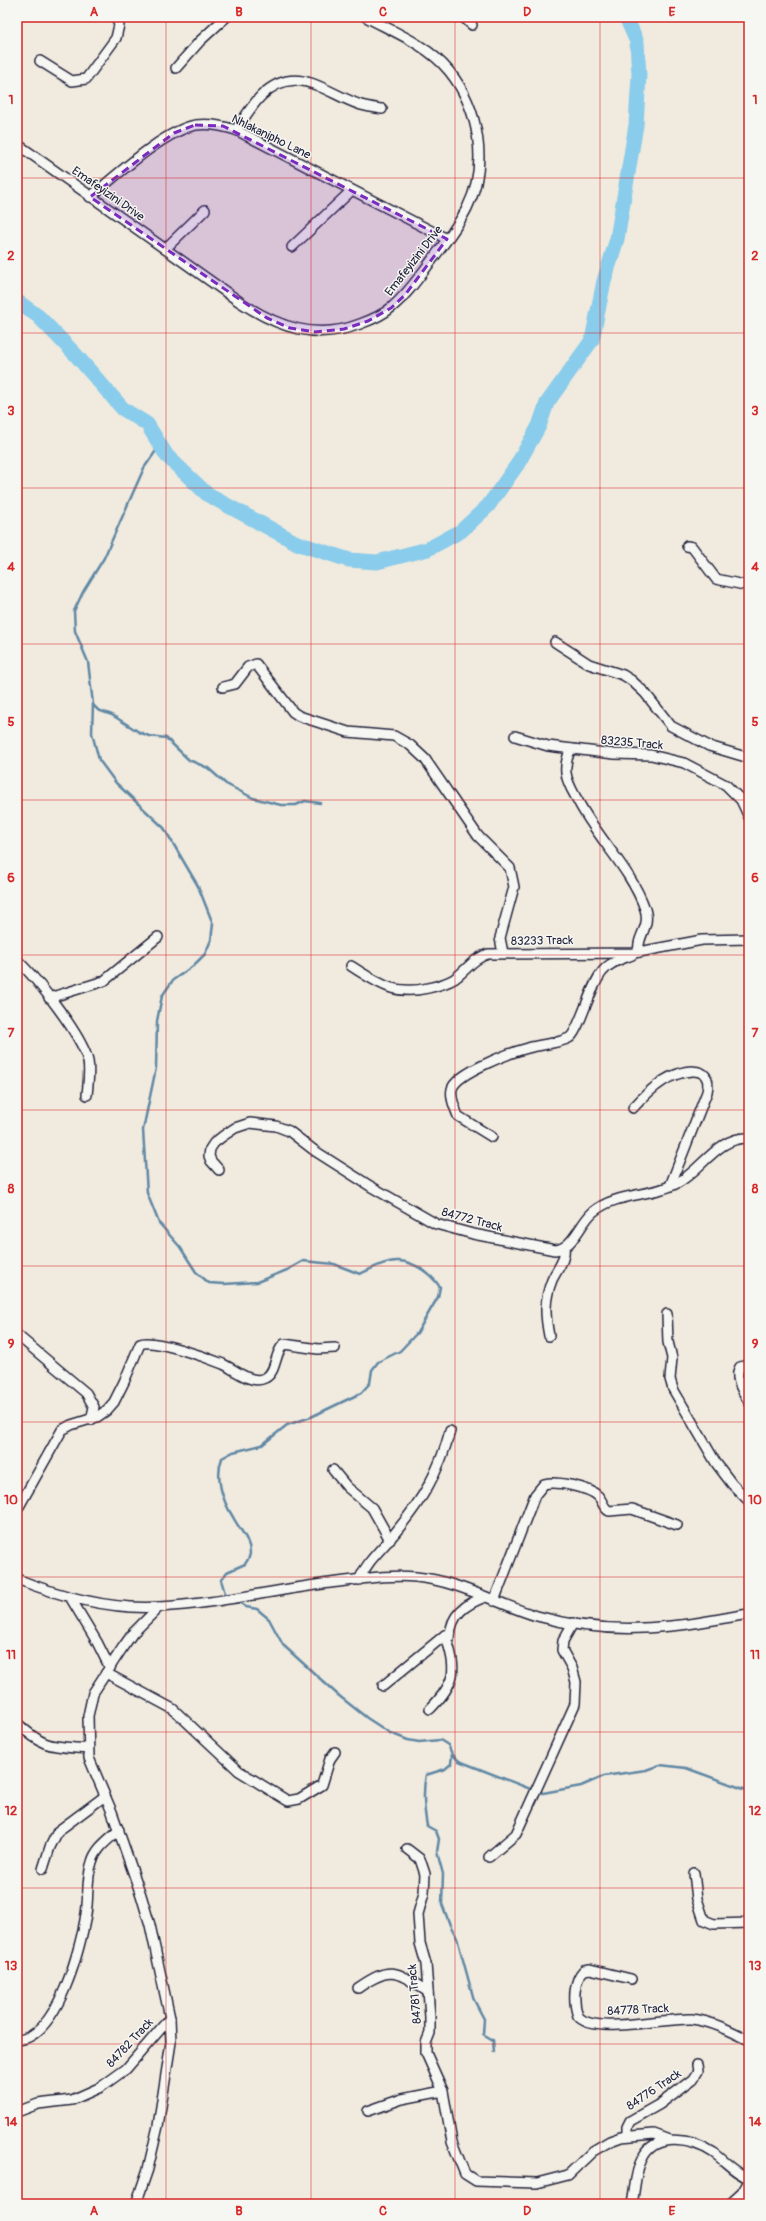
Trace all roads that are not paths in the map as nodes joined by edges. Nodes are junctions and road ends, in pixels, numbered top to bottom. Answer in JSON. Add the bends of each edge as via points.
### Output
{"nodes":[{"id":1,"x":116,"y":17,"type":"edge"},
{"id":2,"x":226,"y":17,"type":"edge"},
{"id":3,"x":366,"y":17,"type":"edge"},
{"id":4,"x":463,"y":17,"type":"edge"},
{"id":5,"x":472,"y":25,"type":"dead end"},
{"id":6,"x":40,"y":61,"type":"dead end"},
{"id":7,"x":176,"y":68,"type":"dead end"},
{"id":8,"x":382,"y":109,"type":"dead end"},
{"id":9,"x":236,"y":130,"type":"junction"},
{"id":10,"x":17,"y":144,"type":"edge"},
{"id":11,"x":351,"y":191,"type":"junction"},
{"id":12,"x":90,"y":197,"type":"junction"},
{"id":13,"x":205,"y":210,"type":"dead end"},
{"id":14,"x":447,"y":239,"type":"junction"},
{"id":15,"x":292,"y":247,"type":"dead end"},
{"id":16,"x":165,"y":249,"type":"junction"},
{"id":17,"x":687,"y":546,"type":"dead end"},
{"id":18,"x":749,"y":586,"type":"edge"},
{"id":19,"x":555,"y":642,"type":"dead end"},
{"id":20,"x":223,"y":687,"type":"dead end"},
{"id":21,"x":515,"y":736,"type":"dead end"},
{"id":22,"x":571,"y":750,"type":"junction"},
{"id":23,"x":749,"y":758,"type":"edge"},
{"id":24,"x":749,"y":817,"type":"edge"},
{"id":25,"x":158,"y":938,"type":"dead end"},
{"id":26,"x":749,"y":939,"type":"edge"},
{"id":27,"x":503,"y":953,"type":"junction"},
{"id":28,"x":637,"y":953,"type":"junction"},
{"id":29,"x":17,"y":960,"type":"edge"},
{"id":30,"x":351,"y":966,"type":"dead end"},
{"id":31,"x":48,"y":998,"type":"junction"},
{"id":32,"x":87,"y":1095,"type":"dead end"},
{"id":33,"x":633,"y":1108,"type":"dead end"},
{"id":34,"x":492,"y":1137,"type":"dead end"},
{"id":35,"x":749,"y":1138,"type":"edge"},
{"id":36,"x":219,"y":1170,"type":"dead end"},
{"id":37,"x":670,"y":1186,"type":"junction"},
{"id":38,"x":564,"y":1248,"type":"junction"},
{"id":39,"x":667,"y":1314,"type":"dead end"},
{"id":40,"x":17,"y":1335,"type":"edge"},
{"id":41,"x":549,"y":1336,"type":"dead end"},
{"id":42,"x":335,"y":1348,"type":"dead end"},
{"id":43,"x":749,"y":1365,"type":"edge"},
{"id":44,"x":749,"y":1402,"type":"edge"},
{"id":45,"x":91,"y":1420,"type":"junction"},
{"id":46,"x":450,"y":1431,"type":"dead end"},
{"id":47,"x":333,"y":1470,"type":"dead end"},
{"id":48,"x":749,"y":1501,"type":"edge"},
{"id":49,"x":17,"y":1510,"type":"edge"},
{"id":50,"x":677,"y":1525,"type":"dead end"},
{"id":51,"x":390,"y":1540,"type":"junction"},
{"id":52,"x":17,"y":1579,"type":"edge"},
{"id":53,"x":359,"y":1580,"type":"junction"},
{"id":54,"x":70,"y":1597,"type":"junction"},
{"id":55,"x":485,"y":1597,"type":"junction"},
{"id":56,"x":494,"y":1601,"type":"junction"},
{"id":57,"x":159,"y":1607,"type":"junction"},
{"id":58,"x":749,"y":1614,"type":"edge"},
{"id":59,"x":573,"y":1623,"type":"junction"},
{"id":60,"x":445,"y":1636,"type":"junction"},
{"id":61,"x":108,"y":1671,"type":"junction"},
{"id":62,"x":383,"y":1686,"type":"dead end"},
{"id":63,"x":430,"y":1709,"type":"dead end"},
{"id":64,"x":17,"y":1723,"type":"edge"},
{"id":65,"x":88,"y":1749,"type":"junction"},
{"id":66,"x":335,"y":1752,"type":"dead end"},
{"id":67,"x":105,"y":1796,"type":"junction"},
{"id":68,"x":119,"y":1830,"type":"junction"},
{"id":69,"x":407,"y":1849,"type":"dead end"},
{"id":70,"x":489,"y":1857,"type":"dead end"},
{"id":71,"x":43,"y":1869,"type":"dead end"},
{"id":72,"x":694,"y":1873,"type":"dead end"},
{"id":73,"x":749,"y":1923,"type":"edge"},
{"id":74,"x":632,"y":1979,"type":"dead end"},
{"id":75,"x":358,"y":1988,"type":"dead end"},
{"id":76,"x":428,"y":1992,"type":"junction"},
{"id":77,"x":170,"y":2018,"type":"junction"},
{"id":78,"x":17,"y":2040,"type":"edge"},
{"id":79,"x":749,"y":2040,"type":"edge"},
{"id":80,"x":697,"y":2065,"type":"dead end"},
{"id":81,"x":443,"y":2091,"type":"junction"},
{"id":82,"x":368,"y":2111,"type":"dead end"},
{"id":83,"x":17,"y":2112,"type":"edge"},
{"id":84,"x":627,"y":2136,"type":"junction"},
{"id":85,"x":670,"y":2140,"type":"junction"},
{"id":86,"x":749,"y":2178,"type":"edge"},
{"id":87,"x":749,"y":2181,"type":"edge"},
{"id":88,"x":136,"y":2204,"type":"edge"},
{"id":89,"x":632,"y":2204,"type":"edge"},
{"id":90,"x":730,"y":2204,"type":"edge"}],
"edges":[{"from":1,"to":6,"type":"street","via":[[119,25],[116,38],[86,79],[72,81]]},
{"from":2,"to":7,"type":"street"},
{"from":3,"to":14,"type":"street","name":"Emafeyizini Drive","via":[[420,46],[440,61],[459,86],[472,114],[478,150],[478,175],[467,208]]},
{"from":4,"to":5,"type":"street"},
{"from":8,"to":9,"type":"street","via":[[362,106],[312,83],[294,80],[278,84],[262,95]]},
{"from":9,"to":11,"type":"street","name":"Nhlakanipho Lane"},
{"from":9,"to":12,"type":"street","name":"Nhlakanipho Lane","via":[[203,124],[184,128],[158,144]]},
{"from":10,"to":12,"type":"street","name":"Emafeyizini Drive"},
{"from":11,"to":14,"type":"street","name":"Nhlakanipho Lane"},
{"from":11,"to":15,"type":"street"},
{"from":12,"to":16,"type":"street","name":"Emafeyizini Drive"},
{"from":13,"to":16,"type":"street"},
{"from":14,"to":16,"type":"street","name":"Emafeyizini Drive","via":[[414,284],[391,308],[354,326],[316,332],[290,328],[267,318]]},
{"from":17,"to":18,"type":"street","via":[[692,547],[716,579]]},
{"from":19,"to":23,"type":"street","via":[[589,664],[631,680],[671,726],[709,746]]},
{"from":20,"to":27,"type":"street","via":[[236,684],[248,667],[256,664],[293,712],[299,716],[348,732],[394,736],[418,752],[478,836],[510,868],[514,887],[500,938]]},
{"from":21,"to":22,"type":"street","name":"83235 Track"},
{"from":22,"to":24,"type":"street","name":"83235 Track","via":[[651,754],[684,763],[726,786],[740,800]]},
{"from":22,"to":28,"type":"street","via":[[565,765],[570,786],[587,818],[637,891],[645,910],[647,922]]},
{"from":25,"to":31,"type":"street","via":[[104,981]]},
{"from":26,"to":28,"type":"street","name":"83233 Track","via":[[702,940]]},
{"from":27,"to":28,"type":"street","name":"83233 Track"},
{"from":27,"to":30,"type":"street","name":"83233 Track","via":[[482,956],[453,980],[444,984],[407,991],[387,988]]},
{"from":28,"to":34,"type":"street","via":[[618,960],[603,970],[588,996],[577,1031],[570,1038],[521,1050],[470,1072],[455,1083],[452,1097],[458,1116]]},
{"from":29,"to":31,"type":"street"},
{"from":31,"to":32,"type":"street","via":[[85,1050],[89,1069]]},
{"from":33,"to":37,"type":"street","via":[[659,1084],[672,1076],[694,1071],[706,1075],[707,1092]]},
{"from":35,"to":37,"type":"street","via":[[729,1141],[687,1177]]},
{"from":36,"to":38,"type":"street","name":"84772 Track","via":[[209,1156],[210,1149],[222,1136],[250,1123],[276,1126],[289,1131],[370,1186],[444,1228],[524,1246],[556,1250]]},
{"from":37,"to":38,"type":"street","via":[[615,1201],[594,1211]]},
{"from":38,"to":41,"type":"street","via":[[564,1256],[552,1280],[546,1301],[545,1313]]},
{"from":39,"to":48,"type":"street","via":[[668,1342],[672,1358],[670,1379],[673,1389],[721,1470]]},
{"from":40,"to":45,"type":"street","via":[[86,1393],[94,1407]]},
{"from":42,"to":45,"type":"street","via":[[318,1349],[284,1344],[271,1372],[265,1378],[256,1380],[212,1360],[151,1342],[142,1343],[138,1346],[114,1402],[102,1415]]},
{"from":43,"to":44,"type":"street","via":[[740,1367],[737,1375]]},
{"from":45,"to":49,"type":"street","via":[[70,1425],[62,1430]]},
{"from":46,"to":51,"type":"street","via":[[433,1481]]},
{"from":47,"to":51,"type":"street","via":[[347,1487],[372,1508]]},
{"from":50,"to":56,"type":"street","via":[[632,1509],[609,1511],[599,1497],[590,1491],[556,1483],[544,1484],[535,1495]]},
{"from":51,"to":53,"type":"street","via":[[370,1561]]},
{"from":52,"to":54,"type":"street"},
{"from":53,"to":55,"type":"street","via":[[416,1577],[452,1584]]},
{"from":53,"to":57,"type":"street","via":[[276,1590],[219,1601]]},
{"from":54,"to":57,"type":"street","via":[[124,1606]]},
{"from":54,"to":61,"type":"street","via":[[97,1642]]},
{"from":55,"to":56,"type":"street"},
{"from":55,"to":60,"type":"street","via":[[458,1612],[450,1636]]},
{"from":56,"to":59,"type":"street"},
{"from":57,"to":61,"type":"street","via":[[133,1632]]},
{"from":58,"to":59,"type":"street","via":[[657,1627],[623,1628]]},
{"from":59,"to":70,"type":"street","via":[[563,1641],[562,1650],[576,1682],[575,1704],[516,1834]]},
{"from":60,"to":62,"type":"street"},
{"from":60,"to":63,"type":"street","via":[[453,1656],[452,1677],[446,1691]]},
{"from":61,"to":65,"type":"street","via":[[93,1693],[89,1706]]},
{"from":61,"to":66,"type":"street","via":[[173,1709],[239,1771],[288,1801],[299,1799],[322,1785],[330,1759]]},
{"from":64,"to":65,"type":"street","via":[[38,1742],[46,1745]]},
{"from":65,"to":67,"type":"street","via":[[89,1758]]},
{"from":67,"to":68,"type":"street"},
{"from":67,"to":71,"type":"street","via":[[58,1831]]},
{"from":68,"to":77,"type":"street","via":[[150,1925]]},
{"from":68,"to":78,"type":"street","via":[[99,1848],[92,1862],[85,1924],[71,1972],[56,2008],[36,2033]]},
{"from":69,"to":76,"type":"street","name":"84781 Track","via":[[420,1860],[425,1874],[425,1888],[418,1914]]},
{"from":72,"to":73,"type":"street","via":[[697,1899],[704,1920],[714,1924]]},
{"from":74,"to":79,"type":"street","name":"84778 Track","via":[[590,1969],[584,1970],[576,1984],[578,2016],[589,2023],[611,2025],[690,2019],[708,2023]]},
{"from":75,"to":76,"type":"street","via":[[377,1975],[388,1972],[402,1975]]},
{"from":76,"to":81,"type":"street","name":"84781 Track","via":[[431,2027],[426,2043],[426,2054]]},
{"from":77,"to":83,"type":"street","name":"84782 Track","via":[[126,2069],[101,2087],[72,2100],[38,2104]]},
{"from":77,"to":88,"type":"street","via":[[171,2042],[158,2126],[148,2169]]},
{"from":80,"to":84,"type":"street","name":"84776 Track","via":[[698,2071],[693,2079],[660,2104],[630,2121]]},
{"from":81,"to":82,"type":"street","via":[[402,2099]]},
{"from":81,"to":84,"type":"street","name":"84781 Track","via":[[448,2129],[461,2167],[473,2180],[525,2184],[561,2178],[575,2170],[603,2144]]},
{"from":84,"to":85,"type":"street","name":"84781 Track","via":[[654,2134]]},
{"from":85,"to":86,"type":"street","name":"84781 Track","via":[[690,2142],[706,2148]]},
{"from":85,"to":89,"type":"street","via":[[655,2146],[642,2159]]},
{"from":87,"to":90,"type":"street","via":[[742,2193]]}]}
